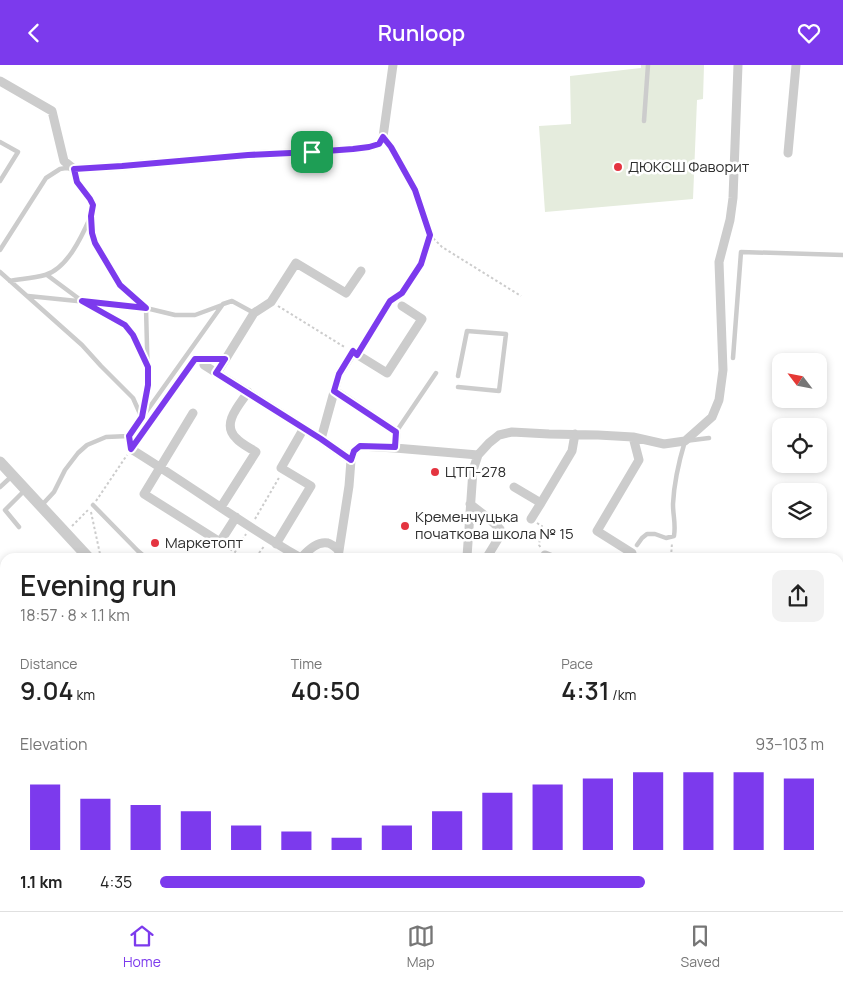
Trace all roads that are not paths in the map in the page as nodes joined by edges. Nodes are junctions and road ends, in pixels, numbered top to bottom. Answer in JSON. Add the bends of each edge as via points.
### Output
{"nodes":[{"id":1,"x":393,"y":65,"type":"edge"},
{"id":2,"x":648,"y":65,"type":"edge"},
{"id":3,"x":738,"y":65,"type":"edge"},
{"id":4,"x":796,"y":65,"type":"edge"},
{"id":5,"x":0,"y":81,"type":"edge"},
{"id":6,"x":644,"y":121,"type":"dead end"},
{"id":7,"x":0,"y":142,"type":"edge"},
{"id":8,"x":788,"y":153,"type":"dead end"},
{"id":9,"x":74,"y":169,"type":"junction"},
{"id":10,"x":0,"y":181,"type":"edge"},
{"id":11,"x":91,"y":216,"type":"junction"},
{"id":12,"x":0,"y":250,"type":"edge"},
{"id":13,"x":843,"y":255,"type":"edge"},
{"id":14,"x":361,"y":271,"type":"dead end"},
{"id":15,"x":0,"y":272,"type":"edge"},
{"id":16,"x":47,"y":275,"type":"junction"},
{"id":17,"x":10,"y":281,"type":"junction"},
{"id":18,"x":27,"y":296,"type":"junction"},
{"id":19,"x":82,"y":301,"type":"junction"},
{"id":20,"x":390,"y":301,"type":"road end"},
{"id":21,"x":223,"y":304,"type":"junction"},
{"id":22,"x":402,"y":306,"type":"dead end"},
{"id":23,"x":146,"y":308,"type":"junction"},
{"id":24,"x":254,"y":313,"type":"junction"},
{"id":25,"x":355,"y":353,"type":"junction"},
{"id":26,"x":733,"y":358,"type":"dead end"},
{"id":27,"x":204,"y":362,"type":"road end"},
{"id":28,"x":148,"y":367,"type":"junction"},
{"id":29,"x":216,"y":373,"type":"junction"},
{"id":30,"x":436,"y":373,"type":"dead end"},
{"id":31,"x":458,"y":376,"type":"dead end"},
{"id":32,"x":458,"y":387,"type":"dead end"},
{"id":33,"x":334,"y":391,"type":"junction"},
{"id":34,"x":248,"y":392,"type":"junction"},
{"id":35,"x":193,"y":413,"type":"dead end"},
{"id":36,"x":142,"y":417,"type":"junction"},
{"id":37,"x":304,"y":428,"type":"junction"},
{"id":38,"x":396,"y":432,"type":"junction"},
{"id":39,"x":575,"y":435,"type":"junction"},
{"id":40,"x":129,"y":436,"type":"junction"},
{"id":41,"x":632,"y":437,"type":"junction"},
{"id":42,"x":709,"y":438,"type":"dead end"},
{"id":43,"x":321,"y":439,"type":"junction"},
{"id":44,"x":685,"y":441,"type":"junction"},
{"id":45,"x":395,"y":447,"type":"junction"},
{"id":46,"x":131,"y":449,"type":"joint"},
{"id":47,"x":478,"y":455,"type":"junction"},
{"id":48,"x":351,"y":460,"type":"junction"},
{"id":49,"x":0,"y":461,"type":"edge"},
{"id":50,"x":160,"y":467,"type":"junction"},
{"id":51,"x":12,"y":475,"type":"junction"},
{"id":52,"x":0,"y":487,"type":"edge"},
{"id":53,"x":514,"y":487,"type":"dead end"},
{"id":54,"x":26,"y":489,"type":"junction"},
{"id":55,"x":541,"y":503,"type":"junction"},
{"id":56,"x":470,"y":504,"type":"junction"},
{"id":57,"x":93,"y":505,"type":"road end"},
{"id":58,"x":41,"y":506,"type":"junction"},
{"id":59,"x":221,"y":507,"type":"junction"},
{"id":60,"x":236,"y":517,"type":"junction"},
{"id":61,"x":531,"y":519,"type":"road end"},
{"id":62,"x":19,"y":527,"type":"dead end"},
{"id":63,"x":272,"y":542,"type":"junction"},
{"id":64,"x":633,"y":552,"type":"edge"},
{"id":65,"x":84,"y":553,"type":"edge"},
{"id":66,"x":140,"y":553,"type":"edge"},
{"id":67,"x":293,"y":553,"type":"edge"},
{"id":68,"x":305,"y":553,"type":"edge"},
{"id":69,"x":338,"y":553,"type":"edge"},
{"id":70,"x":339,"y":553,"type":"edge"},
{"id":71,"x":467,"y":553,"type":"edge"},
{"id":72,"x":490,"y":553,"type":"edge"}],
"edges":[{"from":1,"to":9,"type":"street","via":[[383,137],[379,144],[353,149]]},
{"from":2,"to":6,"type":"lane"},
{"from":3,"to":44,"type":"street","via":[[733,198],[719,262],[723,365],[719,400],[712,417]]},
{"from":4,"to":8,"type":"street"},
{"from":5,"to":9,"type":"street","via":[[52,111],[64,161]]},
{"from":7,"to":10,"type":"lane","via":[[18,152]]},
{"from":9,"to":11,"type":"lane","via":[[77,182],[93,205]]},
{"from":9,"to":12,"type":"lane","via":[[60,169],[46,177]]},
{"from":11,"to":16,"type":"lane","via":[[80,241],[56,270]]},
{"from":11,"to":23,"type":"lane","via":[[95,243],[120,285]]},
{"from":13,"to":26,"type":"lane","via":[[741,252]]},
{"from":14,"to":24,"type":"street","via":[[346,293],[296,263],[272,302]]},
{"from":15,"to":17,"type":"lane"},
{"from":16,"to":17,"type":"lane"},
{"from":16,"to":19,"type":"lane"},
{"from":17,"to":18,"type":"lane"},
{"from":18,"to":19,"type":"lane"},
{"from":18,"to":36,"type":"lane","via":[[82,345],[133,398]]},
{"from":19,"to":23,"type":"lane"},
{"from":19,"to":28,"type":"lane","via":[[125,325]]},
{"from":20,"to":25,"type":"lane"},
{"from":21,"to":23,"type":"lane","via":[[195,315],[175,315]]},
{"from":21,"to":24,"type":"lane","via":[[232,301]]},
{"from":21,"to":36,"type":"lane"},
{"from":22,"to":25,"type":"street","via":[[422,319],[387,373]]},
{"from":23,"to":28,"type":"lane"},
{"from":24,"to":29,"type":"street"},
{"from":25,"to":33,"type":"street","via":[[339,374]]},
{"from":27,"to":29,"type":"street"},
{"from":28,"to":36,"type":"lane"},
{"from":29,"to":34,"type":"street"},
{"from":30,"to":38,"type":"lane"},
{"from":31,"to":32,"type":"lane","via":[[467,331],[506,334],[499,391]]},
{"from":33,"to":38,"type":"street"},
{"from":33,"to":43,"type":"street"},
{"from":34,"to":37,"type":"street"},
{"from":34,"to":59,"type":"street","via":[[231,417],[230,427],[235,438],[256,452]]},
{"from":35,"to":50,"type":"street"},
{"from":36,"to":40,"type":"lane"},
{"from":37,"to":43,"type":"street"},
{"from":37,"to":63,"type":"street","via":[[281,468],[311,486]]},
{"from":38,"to":45,"type":"street"},
{"from":39,"to":41,"type":"street"},
{"from":39,"to":47,"type":"street","via":[[512,432],[499,435]]},
{"from":39,"to":55,"type":"street","via":[[572,451]]},
{"from":40,"to":46,"type":"lane"},
{"from":40,"to":58,"type":"lane","via":[[106,437],[87,445],[65,470],[54,492]]},
{"from":41,"to":44,"type":"street","via":[[664,444]]},
{"from":41,"to":64,"type":"street","via":[[639,460],[597,531]]},
{"from":42,"to":44,"type":"lane"},
{"from":43,"to":48,"type":"street"},
{"from":44,"to":64,"type":"lane","via":[[673,505],[674,536],[666,538],[647,534]]},
{"from":45,"to":47,"type":"street"},
{"from":45,"to":48,"type":"street","via":[[360,446]]},
{"from":46,"to":50,"type":"street"},
{"from":47,"to":56,"type":"street","via":[[473,470]]},
{"from":48,"to":70,"type":"street"},
{"from":49,"to":51,"type":"street"},
{"from":50,"to":59,"type":"street"},
{"from":50,"to":60,"type":"street","via":[[144,494],[220,542]]},
{"from":51,"to":52,"type":"lane"},
{"from":51,"to":54,"type":"street"},
{"from":53,"to":55,"type":"street"},
{"from":54,"to":58,"type":"street"},
{"from":54,"to":62,"type":"lane","via":[[5,510]]},
{"from":55,"to":61,"type":"street"},
{"from":56,"to":71,"type":"street"},
{"from":56,"to":72,"type":"street","via":[[500,529]]},
{"from":57,"to":66,"type":"lane"},
{"from":58,"to":65,"type":"street"},
{"from":59,"to":60,"type":"street"},
{"from":60,"to":63,"type":"street"},
{"from":63,"to":67,"type":"street"},
{"from":68,"to":69,"type":"street","via":[[328,543]]}]}
